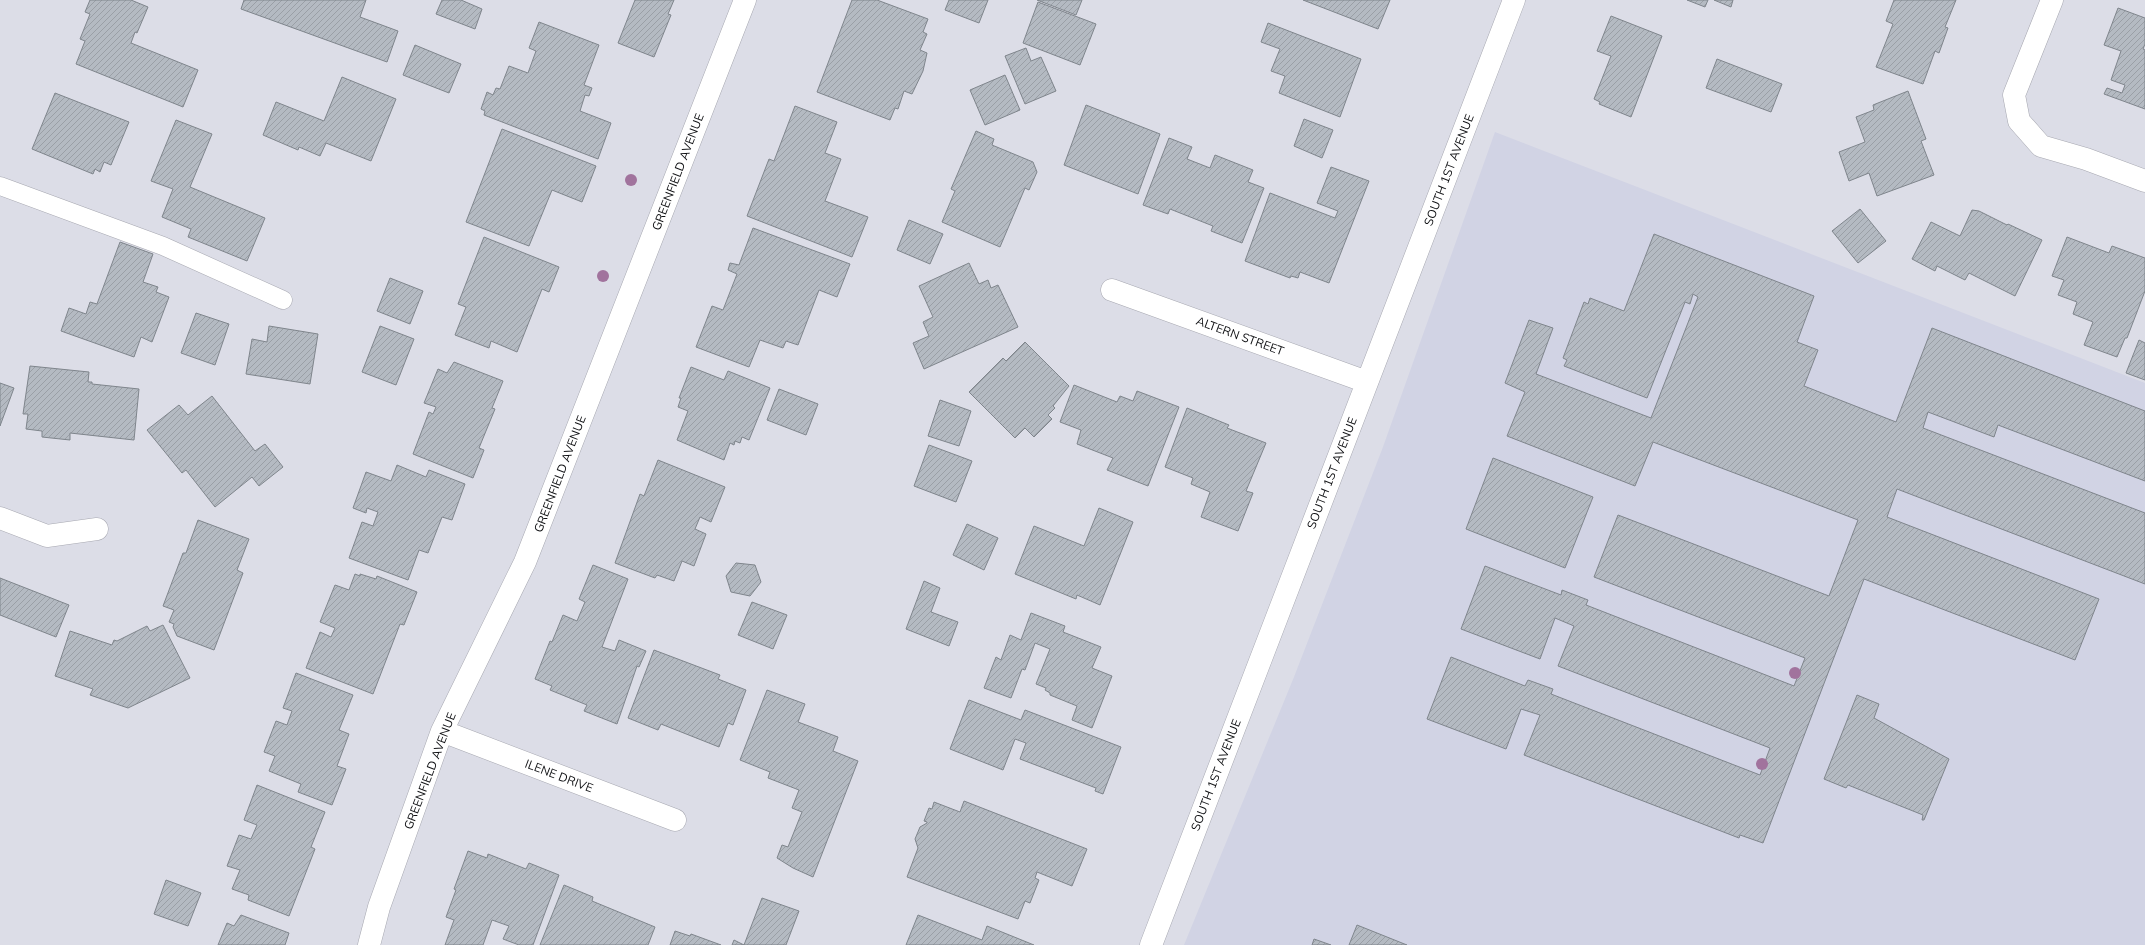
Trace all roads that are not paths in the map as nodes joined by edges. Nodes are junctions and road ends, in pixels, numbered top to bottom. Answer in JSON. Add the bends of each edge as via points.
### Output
{"nodes":[{"id":1,"x":745,"y":0,"type":"edge"},
{"id":2,"x":1514,"y":0,"type":"edge"},
{"id":3,"x":2052,"y":0,"type":"edge"},
{"id":4,"x":2145,"y":181,"type":"edge"},
{"id":5,"x":0,"y":186,"type":"edge"},
{"id":6,"x":1112,"y":290,"type":"dead end"},
{"id":7,"x":283,"y":300,"type":"dead end"},
{"id":8,"x":1367,"y":382,"type":"junction"},
{"id":9,"x":0,"y":518,"type":"edge"},
{"id":10,"x":97,"y":529,"type":"dead end"},
{"id":11,"x":442,"y":731,"type":"junction"},
{"id":12,"x":675,"y":820,"type":"dead end"},
{"id":13,"x":369,"y":945,"type":"edge"},
{"id":14,"x":1151,"y":945,"type":"edge"}],
"edges":[{"from":1,"to":11,"type":"street","name":"GREENFIELD AVENUE","via":[[525,562]]},
{"from":2,"to":8,"type":"street","name":"SOUTH 1ST AVENUE"},
{"from":3,"to":4,"type":"street","via":[[2014,95],[2019,121],[2041,146],[2086,159]]},
{"from":5,"to":7,"type":"lane","via":[[163,246]]},
{"from":6,"to":8,"type":"street","name":"ALTERN STREET"},
{"from":8,"to":14,"type":"street","name":"SOUTH 1ST AVENUE"},
{"from":9,"to":10,"type":"street","via":[[47,536]]},
{"from":11,"to":12,"type":"street","name":"ILENE DRIVE"},
{"from":11,"to":13,"type":"street","name":"GREENFIELD AVENUE","via":[[379,908]]}]}
